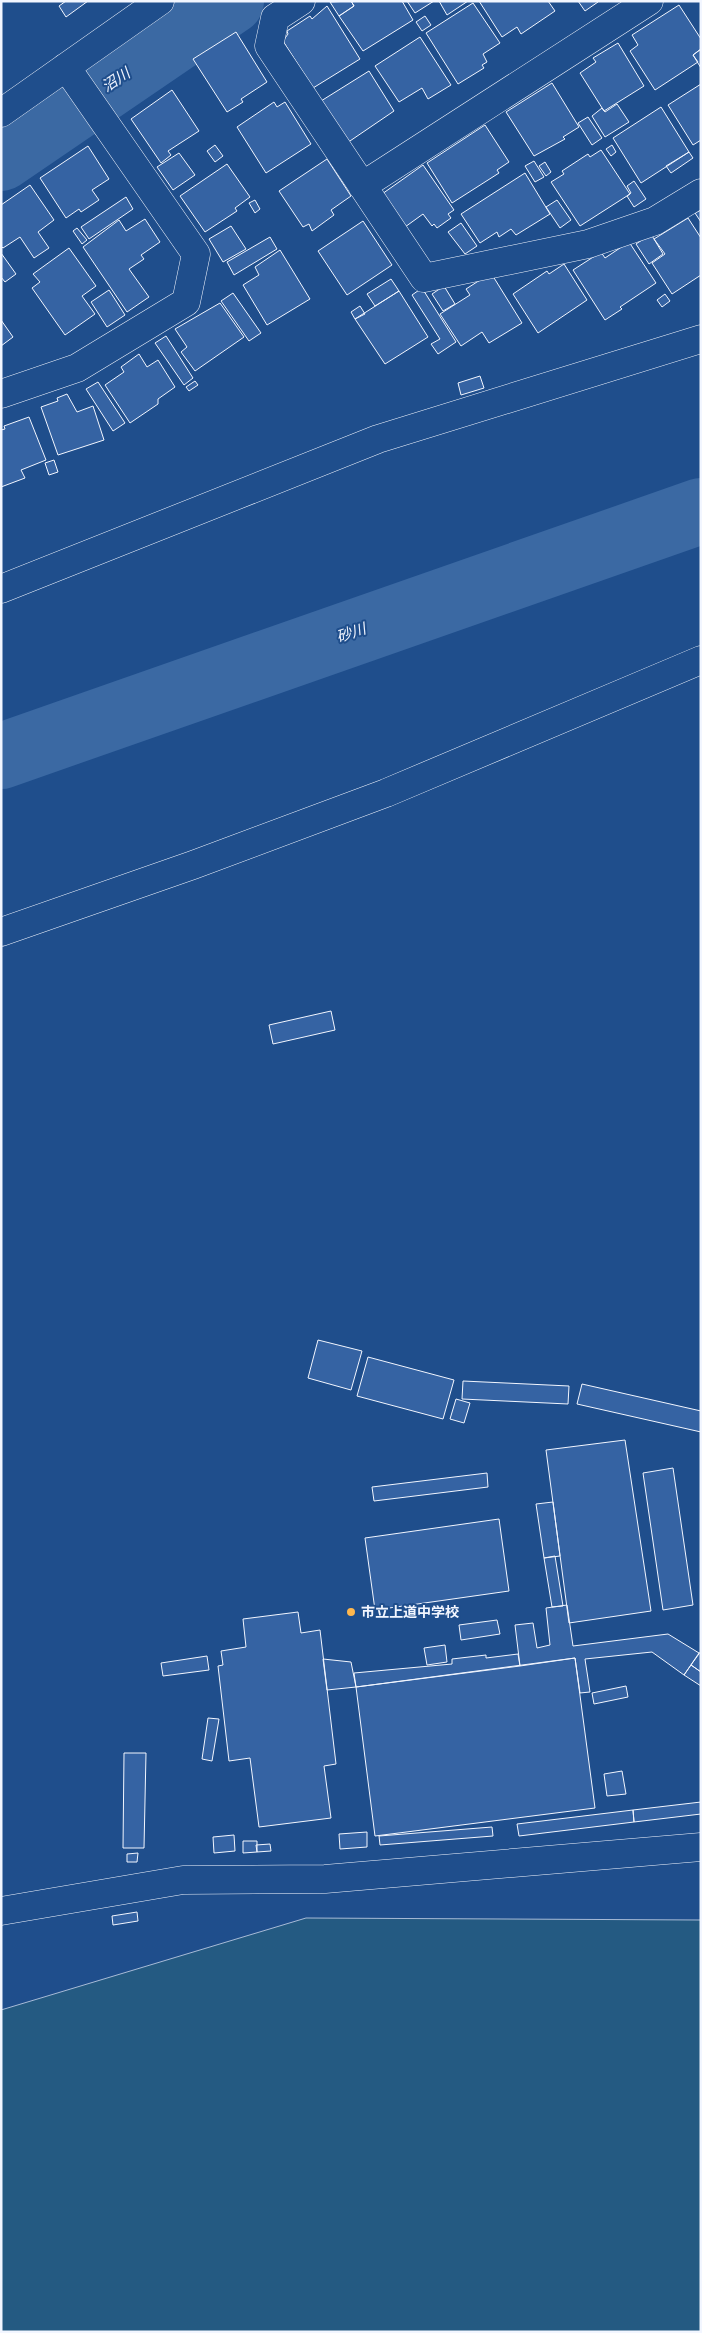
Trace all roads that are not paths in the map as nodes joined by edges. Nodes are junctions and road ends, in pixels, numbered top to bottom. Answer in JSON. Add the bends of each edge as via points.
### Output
{"nodes":[{"id":1,"x":160,"y":1,"type":"edge"},
{"id":2,"x":300,"y":1,"type":"edge"},
{"id":3,"x":649,"y":1,"type":"edge"},
{"id":4,"x":66,"y":67,"type":"junction"},
{"id":5,"x":1,"y":113,"type":"edge"},
{"id":6,"x":362,"y":186,"type":"junction"},
{"id":7,"x":701,"y":193,"type":"edge"},
{"id":8,"x":701,"y":339,"type":"edge"},
{"id":9,"x":1,"y":394,"type":"edge"},
{"id":10,"x":1,"y":589,"type":"edge"},
{"id":11,"x":701,"y":660,"type":"edge"},
{"id":12,"x":1,"y":932,"type":"edge"},
{"id":13,"x":701,"y":1847,"type":"edge"},
{"id":14,"x":1,"y":1911,"type":"edge"}],
"edges":[{"from":1,"to":4,"type":"street"},
{"from":2,"to":6,"type":"street","via":[[275,18],[269,46]]},
{"from":3,"to":6,"type":"street"},
{"from":4,"to":5,"type":"street"},
{"from":4,"to":9,"type":"street","via":[[196,254],[186,302],[77,368]]},
{"from":6,"to":7,"type":"street","via":[[424,278],[588,244],[655,221]]},
{"from":8,"to":10,"type":"street","via":[[378,439]]},
{"from":11,"to":12,"type":"street","via":[[386,793],[176,872]]},
{"from":13,"to":14,"type":"street","via":[[325,1879],[183,1880]]}]}
